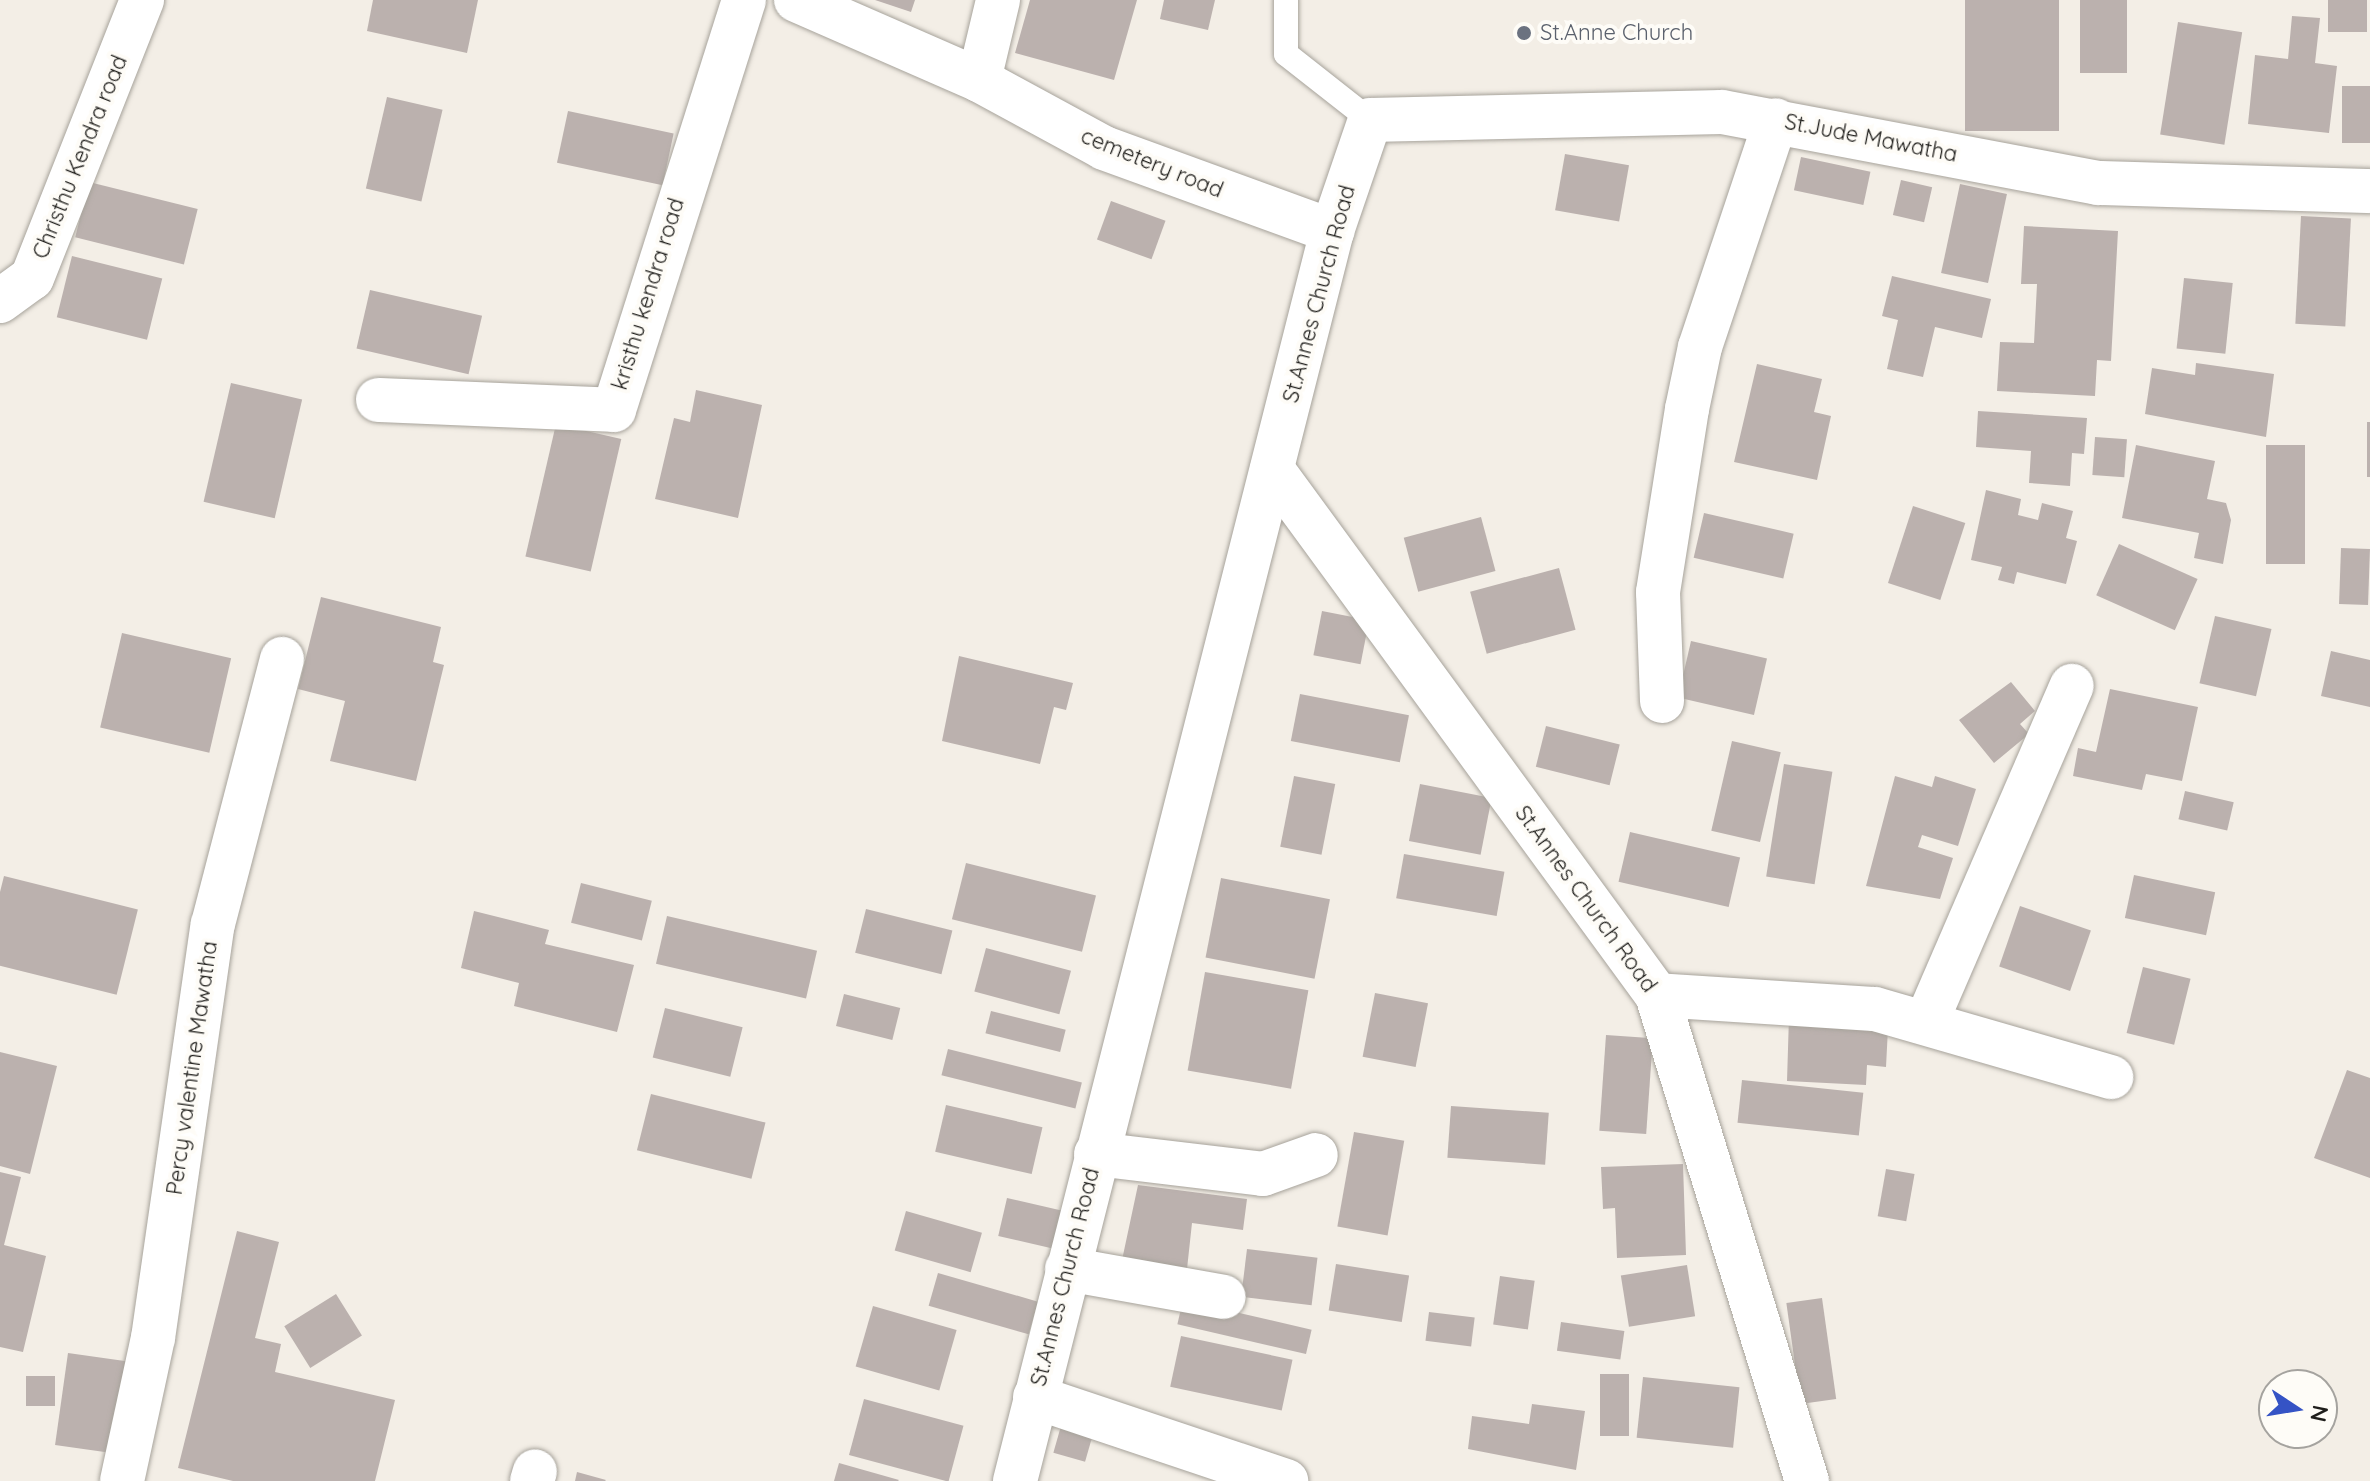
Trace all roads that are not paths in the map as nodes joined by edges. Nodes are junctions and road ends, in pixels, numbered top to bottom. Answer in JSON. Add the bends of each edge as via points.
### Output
{"nodes":[{"id":1,"x":142,"y":0,"type":"edge"},
{"id":2,"x":744,"y":0,"type":"edge"},
{"id":3,"x":796,"y":0,"type":"edge"},
{"id":4,"x":998,"y":0,"type":"edge"},
{"id":5,"x":1286,"y":0,"type":"edge"},
{"id":6,"x":979,"y":80,"type":"junction"},
{"id":7,"x":1370,"y":120,"type":"junction"},
{"id":8,"x":1776,"y":120,"type":"junction"},
{"id":9,"x":2370,"y":191,"type":"edge"},
{"id":10,"x":1332,"y":231,"type":"junction"},
{"id":11,"x":0,"y":301,"type":"edge"},
{"id":12,"x":378,"y":400,"type":"dead end"},
{"id":13,"x":1272,"y":469,"type":"junction"},
{"id":14,"x":282,"y":659,"type":"dead end"},
{"id":15,"x":2072,"y":686,"type":"dead end"},
{"id":16,"x":1662,"y":701,"type":"dead end"},
{"id":17,"x":1657,"y":995,"type":"junction"},
{"id":18,"x":1928,"y":1018,"type":"junction"},
{"id":19,"x":2111,"y":1077,"type":"dead end"},
{"id":20,"x":1096,"y":1154,"type":"junction"},
{"id":21,"x":1316,"y":1155,"type":"dead end"},
{"id":22,"x":1067,"y":1269,"type":"junction"},
{"id":23,"x":1224,"y":1297,"type":"dead end"},
{"id":24,"x":1035,"y":1397,"type":"junction"},
{"id":25,"x":122,"y":1481,"type":"edge"},
{"id":26,"x":1015,"y":1481,"type":"edge"},
{"id":27,"x":1286,"y":1481,"type":"edge"},
{"id":28,"x":1807,"y":1481,"type":"edge"}],
"edges":[{"from":1,"to":11,"type":"street","name":"Christhu Kendra road","via":[[32,278]]},
{"from":2,"to":12,"type":"street","name":"kristhu kendra road","via":[[614,410]]},
{"from":3,"to":6,"type":"street"},
{"from":4,"to":6,"type":"street"},
{"from":5,"to":7,"type":"lane","via":[[1286,54]]},
{"from":6,"to":10,"type":"street","name":"cemetery road","via":[[1104,148]]},
{"from":7,"to":8,"type":"street","name":"St.Jude Mawatha","via":[[1722,112]]},
{"from":7,"to":10,"type":"street","name":"St.Annes Church Road"},
{"from":8,"to":9,"type":"street","name":"St.Jude Mawatha","via":[[2098,183]]},
{"from":8,"to":16,"type":"street","via":[[1690,393],[1658,592]]},
{"from":10,"to":13,"type":"street","name":"St.Annes Church Road"},
{"from":13,"to":17,"type":"street","name":"St.Annes Church Road"},
{"from":13,"to":20,"type":"street","name":"St.Annes Church Road"},
{"from":14,"to":25,"type":"street","name":"Percy valentine Mawatha","via":[[213,924],[153,1338]]},
{"from":15,"to":18,"type":"street"},
{"from":17,"to":18,"type":"street"},
{"from":17,"to":28,"type":"street","name":"St.Annes Church Road"},
{"from":18,"to":19,"type":"street"},
{"from":20,"to":21,"type":"street","via":[[1263,1174]]},
{"from":20,"to":22,"type":"street","name":"St.Annes Church Road"},
{"from":22,"to":23,"type":"street"},
{"from":22,"to":24,"type":"street","name":"St.Annes Church Road"},
{"from":24,"to":26,"type":"street","name":"St.Annes Church Road"},
{"from":24,"to":27,"type":"street"}]}
